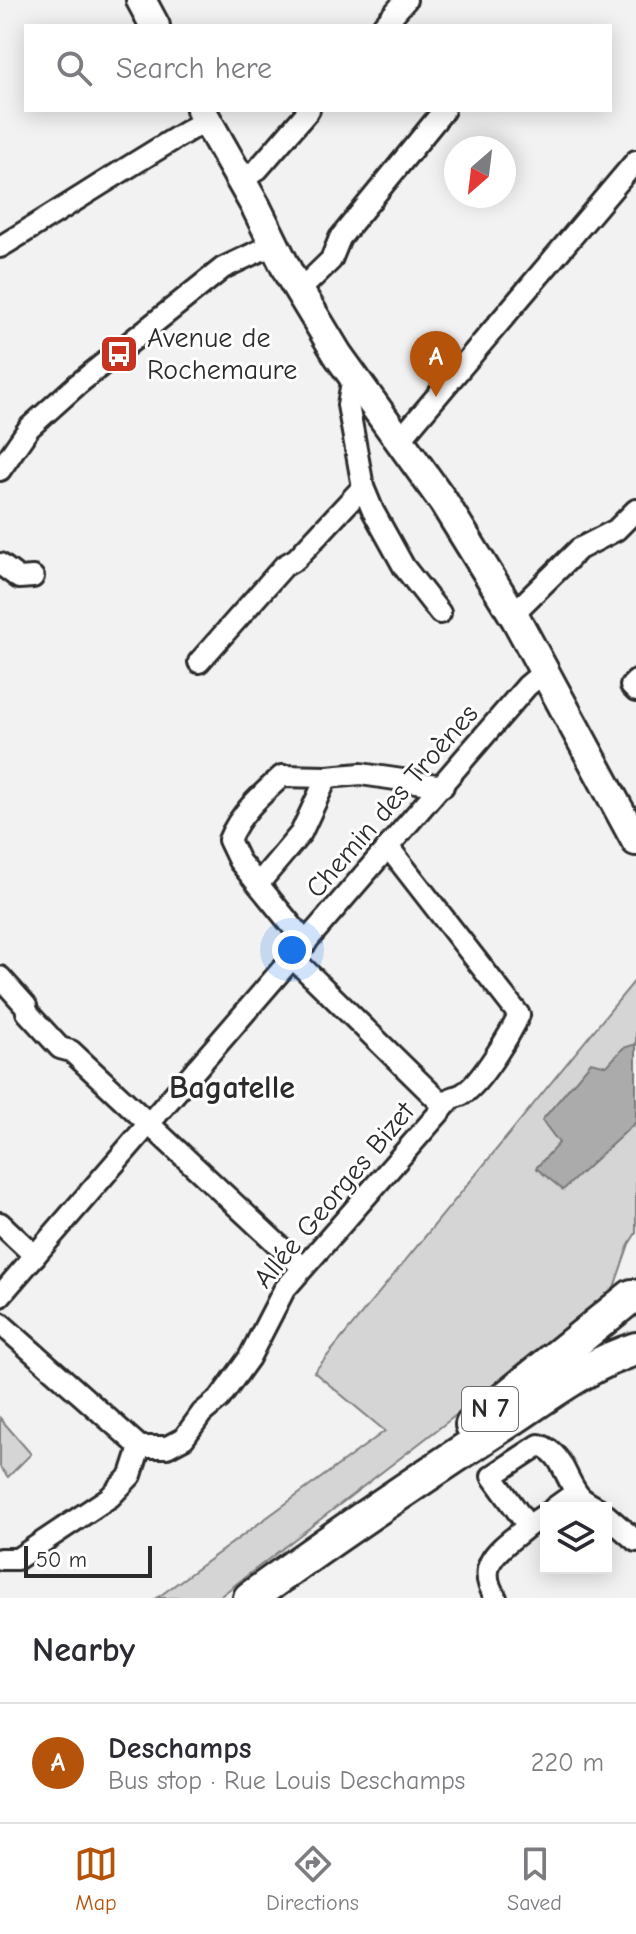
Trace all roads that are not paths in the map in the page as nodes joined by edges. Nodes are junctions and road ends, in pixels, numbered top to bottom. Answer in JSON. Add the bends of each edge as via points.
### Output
{"nodes":[{"id":1,"x":141,"y":0,"type":"edge"},
{"id":2,"x":406,"y":0,"type":"edge"},
{"id":3,"x":154,"y":24,"type":"edge"},
{"id":4,"x":385,"y":24,"type":"edge"},
{"id":5,"x":307,"y":112,"type":"edge"},
{"id":6,"x":442,"y":112,"type":"edge"},
{"id":7,"x":203,"y":115,"type":"edge"},
{"id":8,"x":634,"y":168,"type":"edge"},
{"id":9,"x":241,"y":181,"type":"junction"},
{"id":10,"x":274,"y":244,"type":"junction"},
{"id":11,"x":0,"y":247,"type":"edge"},
{"id":12,"x":299,"y":291,"type":"junction"},
{"id":13,"x":353,"y":376,"type":"junction"},
{"id":14,"x":399,"y":441,"type":"junction"},
{"id":15,"x":0,"y":470,"type":"edge"},
{"id":16,"x":363,"y":487,"type":"junction"},
{"id":17,"x":636,"y":510,"type":"edge"},
{"id":18,"x":0,"y":564,"type":"edge"},
{"id":19,"x":33,"y":577,"type":"dead end"},
{"id":20,"x":440,"y":613,"type":"dead end"},
{"id":21,"x":513,"y":614,"type":"junction"},
{"id":22,"x":199,"y":662,"type":"dead end"},
{"id":23,"x":545,"y":671,"type":"junction"},
{"id":24,"x":636,"y":681,"type":"edge"},
{"id":25,"x":636,"y":691,"type":"edge"},
{"id":26,"x":327,"y":777,"type":"junction"},
{"id":27,"x":443,"y":786,"type":"junction"},
{"id":28,"x":633,"y":829,"type":"edge"},
{"id":29,"x":389,"y":848,"type":"junction"},
{"id":30,"x":259,"y":883,"type":"junction"},
{"id":31,"x":300,"y":951,"type":"junction"},
{"id":32,"x":0,"y":977,"type":"edge"},
{"id":33,"x":444,"y":1106,"type":"junction"},
{"id":34,"x":148,"y":1125,"type":"junction"},
{"id":35,"x":0,"y":1223,"type":"edge"},
{"id":36,"x":35,"y":1256,"type":"junction"},
{"id":37,"x":303,"y":1268,"type":"junction"},
{"id":38,"x":635,"y":1293,"type":"edge"},
{"id":39,"x":0,"y":1296,"type":"edge"},
{"id":40,"x":0,"y":1323,"type":"edge"},
{"id":41,"x":636,"y":1349,"type":"edge"},
{"id":42,"x":140,"y":1447,"type":"junction"},
{"id":43,"x":562,"y":1502,"type":"edge"},
{"id":44,"x":589,"y":1502,"type":"edge"},
{"id":45,"x":540,"y":1518,"type":"edge"},
{"id":46,"x":612,"y":1520,"type":"edge"},
{"id":47,"x":350,"y":1525,"type":"junction"},
{"id":48,"x":528,"y":1526,"type":"junction"},
{"id":49,"x":636,"y":1541,"type":"edge"},
{"id":50,"x":0,"y":1559,"type":"edge"},
{"id":51,"x":250,"y":1598,"type":"edge"},
{"id":52,"x":496,"y":1598,"type":"edge"}],
"edges":[{"from":1,"to":3,"type":"street"},
{"from":2,"to":4,"type":"street"},
{"from":5,"to":9,"type":"street"},
{"from":6,"to":12,"type":"street","via":[[340,238],[331,260]]},
{"from":7,"to":9,"type":"street"},
{"from":7,"to":11,"type":"street"},
{"from":8,"to":14,"type":"street"},
{"from":9,"to":10,"type":"street"},
{"from":10,"to":12,"type":"street"},
{"from":10,"to":15,"type":"street","via":[[223,268],[78,384],[29,428]]},
{"from":12,"to":13,"type":"street"},
{"from":13,"to":14,"type":"street"},
{"from":13,"to":16,"type":"street","via":[[348,405]]},
{"from":14,"to":21,"type":"street"},
{"from":16,"to":20,"type":"street","via":[[404,567]]},
{"from":16,"to":22,"type":"street"},
{"from":17,"to":21,"type":"street","via":[[616,530],[579,549]]},
{"from":18,"to":19,"type":"street","via":[[19,578]]},
{"from":21,"to":23,"type":"street"},
{"from":23,"to":27,"type":"street","name":"Chemin des Troènes"},
{"from":23,"to":28,"type":"street"},
{"from":24,"to":25,"type":"street","via":[[631,686]]},
{"from":26,"to":27,"type":"street","via":[[361,774]]},
{"from":26,"to":30,"type":"street","via":[[301,833]]},
{"from":26,"to":30,"type":"street","via":[[282,776],[236,823],[229,840]]},
{"from":27,"to":29,"type":"street","name":"Chemin des Troènes"},
{"from":29,"to":31,"type":"street","name":"Chemin des Troènes"},
{"from":29,"to":33,"type":"street","name":"Allée Georges Bizet","via":[[519,1015],[475,1084]]},
{"from":30,"to":31,"type":"street"},
{"from":31,"to":33,"type":"street"},
{"from":31,"to":34,"type":"street","name":"Chemin des Troènes"},
{"from":32,"to":34,"type":"street","via":[[60,1048],[71,1051]]},
{"from":33,"to":37,"type":"street","name":"Allée Georges Bizet"},
{"from":34,"to":36,"type":"street","name":"Chemin des Troènes"},
{"from":34,"to":37,"type":"street"},
{"from":35,"to":36,"type":"street"},
{"from":36,"to":39,"type":"street","name":"Chemin des Troènes"},
{"from":37,"to":42,"type":"street","name":"Allée Georges Bizet","via":[[284,1290],[249,1358],[184,1438],[167,1447]]},
{"from":38,"to":47,"type":"main road","number":"N 7"},
{"from":40,"to":42,"type":"street"},
{"from":41,"to":47,"type":"main road","number":"N 7","via":[[615,1355],[558,1390]]},
{"from":42,"to":50,"type":"street","via":[[131,1475],[110,1497],[17,1559]]},
{"from":43,"to":44,"type":"street"},
{"from":44,"to":48,"type":"street","via":[[548,1447],[539,1445],[492,1476]]},
{"from":45,"to":48,"type":"street"},
{"from":46,"to":49,"type":"street"},
{"from":47,"to":51,"type":"main road","number":"N 7"},
{"from":48,"to":52,"type":"street","via":[[494,1552],[487,1568]]}]}
